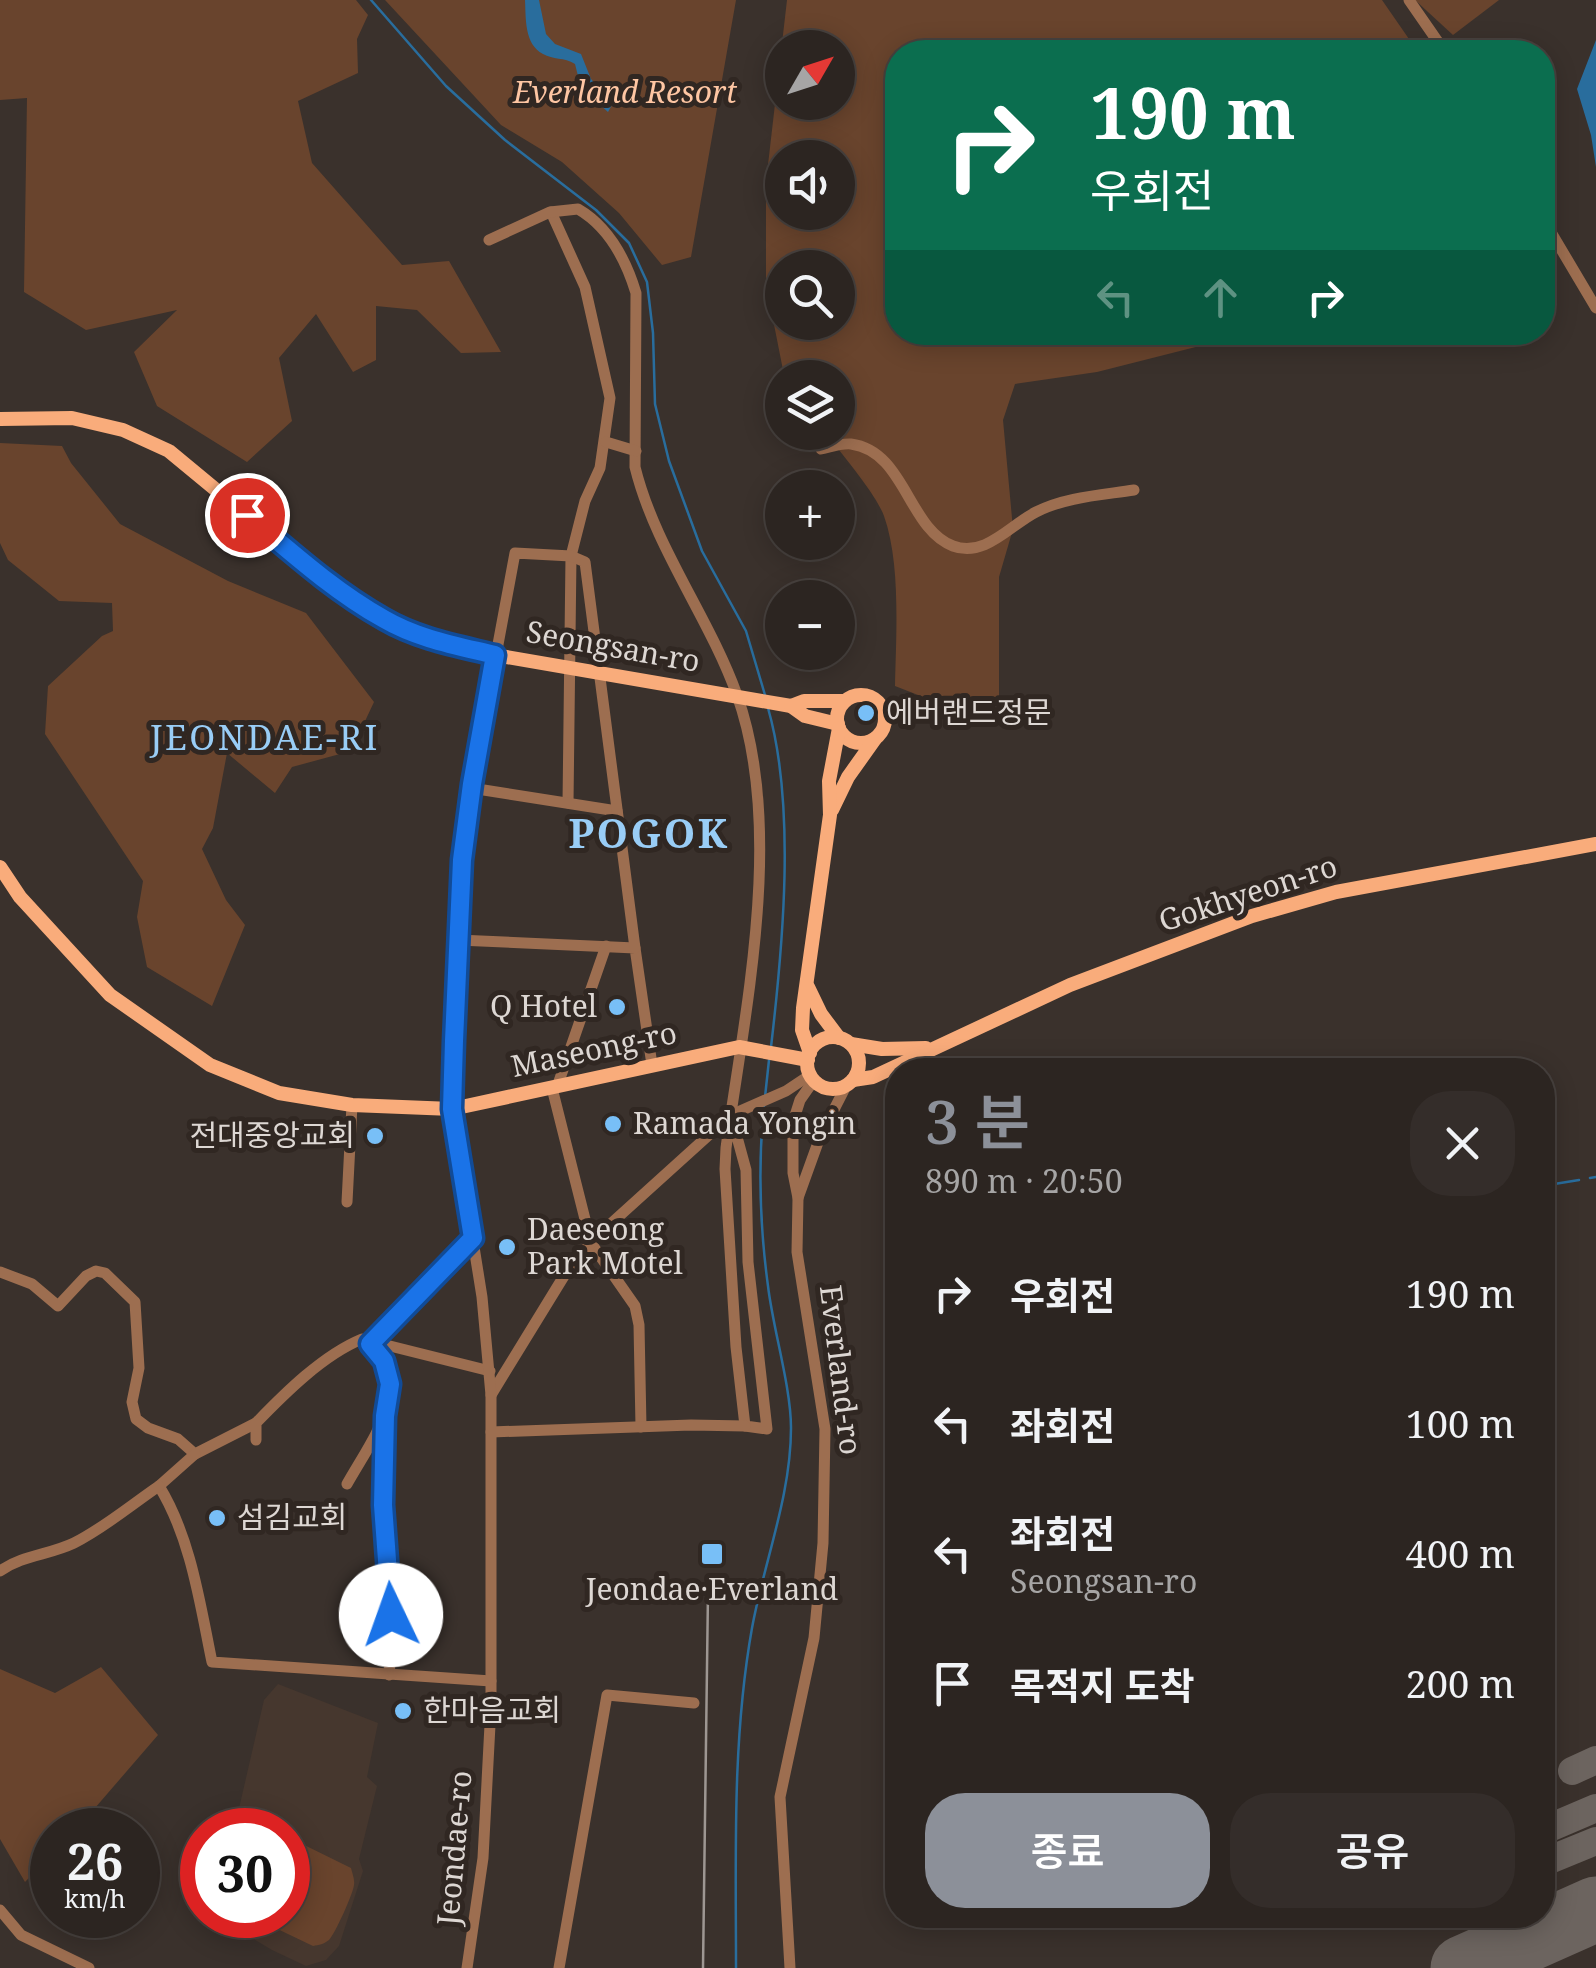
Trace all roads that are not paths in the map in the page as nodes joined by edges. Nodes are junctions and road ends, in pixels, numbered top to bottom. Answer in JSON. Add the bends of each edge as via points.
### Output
{"nodes":[{"id":1,"x":1409,"y":0,"type":"edge"},
{"id":2,"x":1436,"y":40,"type":"edge"},
{"id":3,"x":551,"y":212,"type":"junction"},
{"id":4,"x":1555,"y":239,"type":"edge"},
{"id":5,"x":489,"y":240,"type":"dead end"},
{"id":6,"x":1596,"y":308,"type":"edge"},
{"id":7,"x":0,"y":419,"type":"edge"},
{"id":8,"x":606,"y":442,"type":"junction"},
{"id":9,"x":855,"y":445,"type":"edge"},
{"id":10,"x":636,"y":451,"type":"junction"},
{"id":11,"x":1134,"y":490,"type":"dead end"},
{"id":12,"x":571,"y":556,"type":"junction"},
{"id":13,"x":495,"y":655,"type":"junction"},
{"id":14,"x":568,"y":667,"type":"junction"},
{"id":15,"x":599,"y":673,"type":"junction"},
{"id":16,"x":742,"y":697,"type":"junction"},
{"id":17,"x":844,"y":701,"type":"junction"},
{"id":18,"x":791,"y":706,"type":"junction"},
{"id":19,"x":838,"y":726,"type":"junction"},
{"id":20,"x":876,"y":738,"type":"junction"},
{"id":21,"x":471,"y":788,"type":"junction"},
{"id":22,"x":568,"y":803,"type":"junction"},
{"id":23,"x":617,"y":811,"type":"junction"},
{"id":24,"x":830,"y":815,"type":"junction"},
{"id":25,"x":1596,"y":844,"type":"edge"},
{"id":26,"x":0,"y":867,"type":"edge"},
{"id":27,"x":458,"y":940,"type":"junction"},
{"id":28,"x":606,"y":946,"type":"junction"},
{"id":29,"x":634,"y":948,"type":"junction"},
{"id":30,"x":808,"y":986,"type":"junction"},
{"id":31,"x":845,"y":1041,"type":"junction"},
{"id":32,"x":743,"y":1048,"type":"junction"},
{"id":33,"x":932,"y":1048,"type":"junction"},
{"id":34,"x":912,"y":1058,"type":"edge"},
{"id":35,"x":652,"y":1064,"type":"junction"},
{"id":36,"x":810,"y":1067,"type":"junction"},
{"id":37,"x":885,"y":1071,"type":"edge"},
{"id":38,"x":849,"y":1083,"type":"junction"},
{"id":39,"x":554,"y":1087,"type":"junction"},
{"id":40,"x":352,"y":1105,"type":"junction"},
{"id":41,"x":452,"y":1109,"type":"junction"},
{"id":42,"x":731,"y":1115,"type":"junction"},
{"id":43,"x":798,"y":1198,"type":"junction"},
{"id":44,"x":347,"y":1202,"type":"dead end"},
{"id":45,"x":473,"y":1238,"type":"junction"},
{"id":46,"x":591,"y":1243,"type":"junction"},
{"id":47,"x":0,"y":1272,"type":"edge"},
{"id":48,"x":370,"y":1344,"type":"junction"},
{"id":49,"x":490,"y":1371,"type":"junction"},
{"id":50,"x":491,"y":1394,"type":"junction"},
{"id":51,"x":385,"y":1416,"type":"junction"},
{"id":52,"x":256,"y":1423,"type":"junction"},
{"id":53,"x":745,"y":1426,"type":"junction"},
{"id":54,"x":641,"y":1427,"type":"junction"},
{"id":55,"x":490,"y":1432,"type":"junction"},
{"id":56,"x":256,"y":1440,"type":"dead end"},
{"id":57,"x":195,"y":1454,"type":"junction"},
{"id":58,"x":348,"y":1484,"type":"dead end"},
{"id":59,"x":159,"y":1486,"type":"junction"},
{"id":60,"x":0,"y":1571,"type":"edge"},
{"id":61,"x":389,"y":1675,"type":"junction"},
{"id":62,"x":491,"y":1681,"type":"junction"},
{"id":63,"x":694,"y":1703,"type":"dead end"},
{"id":64,"x":0,"y":1910,"type":"edge"},
{"id":65,"x":89,"y":1968,"type":"edge"},
{"id":66,"x":467,"y":1968,"type":"edge"},
{"id":67,"x":559,"y":1968,"type":"edge"},
{"id":68,"x":790,"y":1968,"type":"edge"}],
"edges":[{"from":1,"to":2,"type":"street"},
{"from":3,"to":5,"type":"street"},
{"from":3,"to":8,"type":"street","via":[[585,287],[599,339],[610,398]]},
{"from":3,"to":10,"type":"street","via":[[578,209],[589,216],[630,272],[636,293]]},
{"from":4,"to":6,"type":"street"},
{"from":7,"to":13,"type":"main road","name":"Seongsan-ro","via":[[72,418],[169,450],[325,580],[385,620],[428,639]]},
{"from":8,"to":10,"type":"street"},
{"from":8,"to":12,"type":"street"},
{"from":9,"to":11,"type":"street","via":[[880,457],[930,529],[953,546],[976,549],[1058,503]]},
{"from":10,"to":16,"type":"street","via":[[645,502]]},
{"from":12,"to":13,"type":"street","name":"Jeondae-ro","via":[[514,553]]},
{"from":12,"to":14,"type":"street"},
{"from":12,"to":15,"type":"street","via":[[584,562]]},
{"from":13,"to":14,"type":"main road","name":"Seongsan-ro"},
{"from":13,"to":21,"type":"street","name":"Jeondae-ro"},
{"from":14,"to":15,"type":"main road","name":"Seongsan-ro"},
{"from":14,"to":22,"type":"street"},
{"from":15,"to":16,"type":"main road","name":"Seongsan-ro"},
{"from":15,"to":23,"type":"street"},
{"from":16,"to":18,"type":"main road","name":"Seongsan-ro"},
{"from":16,"to":32,"type":"street","via":[[755,765],[759,886]]},
{"from":17,"to":18,"type":"main road"},
{"from":17,"to":19,"type":"main road"},
{"from":17,"to":20,"type":"main road","via":[[860,694],[876,700],[885,717]]},
{"from":18,"to":19,"type":"main road"},
{"from":19,"to":20,"type":"main road","via":[[851,740]]},
{"from":19,"to":24,"type":"main road"},
{"from":20,"to":24,"type":"main road"},
{"from":21,"to":22,"type":"street"},
{"from":21,"to":27,"type":"street","name":"Jeondae-ro"},
{"from":22,"to":23,"type":"street"},
{"from":23,"to":29,"type":"street"},
{"from":24,"to":30,"type":"main road"},
{"from":25,"to":33,"type":"main road","name":"Gokhyeon-ro","via":[[1336,892],[1252,916],[1070,985]]},
{"from":26,"to":40,"type":"main road","name":"Maseong-ro","via":[[110,995],[210,1066],[279,1093]]},
{"from":27,"to":28,"type":"street"},
{"from":27,"to":41,"type":"street","name":"Jeondae-ro"},
{"from":28,"to":29,"type":"street"},
{"from":28,"to":39,"type":"street"},
{"from":29,"to":35,"type":"street"},
{"from":30,"to":31,"type":"main road"},
{"from":30,"to":36,"type":"main road","via":[[802,1030]]},
{"from":31,"to":33,"type":"main road","via":[[882,1049]]},
{"from":31,"to":36,"type":"main road","via":[[819,1042]]},
{"from":31,"to":38,"type":"main road","via":[[858,1058]]},
{"from":32,"to":35,"type":"main road","name":"Maseong-ro"},
{"from":32,"to":36,"type":"main road","via":[[790,1055]]},
{"from":32,"to":42,"type":"street"},
{"from":33,"to":34,"type":"main road","name":"Gokhyeon-ro"},
{"from":35,"to":39,"type":"main road","name":"Maseong-ro"},
{"from":36,"to":38,"type":"main road","via":[[828,1089]]},
{"from":36,"to":42,"type":"street","via":[[786,1091]]},
{"from":36,"to":43,"type":"street","name":"Everland-ro","via":[[793,1122]]},
{"from":37,"to":38,"type":"main road","name":"Gokhyeon-ro"},
{"from":38,"to":43,"type":"street"},
{"from":39,"to":41,"type":"main road","name":"Maseong-ro"},
{"from":39,"to":46,"type":"street"},
{"from":40,"to":41,"type":"main road","name":"Maseong-ro"},
{"from":40,"to":44,"type":"street"},
{"from":41,"to":45,"type":"street","name":"Jeondae-ro"},
{"from":42,"to":46,"type":"street"},
{"from":42,"to":53,"type":"street","via":[[725,1169]]},
{"from":42,"to":53,"type":"street","via":[[746,1170],[748,1262],[767,1429]]},
{"from":43,"to":68,"type":"street","name":"Everland-ro","via":[[797,1252],[825,1454],[814,1638],[780,1797]]},
{"from":45,"to":48,"type":"street"},
{"from":45,"to":49,"type":"street","name":"Jeondae-ro"},
{"from":46,"to":50,"type":"street"},
{"from":46,"to":54,"type":"street","via":[[635,1306]]},
{"from":47,"to":57,"type":"street","via":[[32,1284],[58,1306],[96,1271],[124,1291],[138,1308],[136,1419],[178,1438]]},
{"from":48,"to":49,"type":"street"},
{"from":48,"to":51,"type":"street","via":[[390,1384]]},
{"from":48,"to":52,"type":"street","via":[[362,1340],[340,1351]]},
{"from":49,"to":50,"type":"street","name":"Jeondae-ro"},
{"from":50,"to":55,"type":"street","name":"Jeondae-ro"},
{"from":51,"to":58,"type":"street"},
{"from":51,"to":61,"type":"street"},
{"from":52,"to":56,"type":"street"},
{"from":52,"to":57,"type":"street"},
{"from":53,"to":54,"type":"street"},
{"from":54,"to":55,"type":"street"},
{"from":55,"to":62,"type":"street","name":"Jeondae-ro"},
{"from":57,"to":59,"type":"street"},
{"from":59,"to":60,"type":"street","via":[[79,1540]]},
{"from":59,"to":61,"type":"street","via":[[190,1565],[212,1662]]},
{"from":61,"to":62,"type":"street"},
{"from":62,"to":66,"type":"street","name":"Jeondae-ro","via":[[483,1858]]},
{"from":63,"to":67,"type":"street","via":[[606,1695]]},
{"from":64,"to":65,"type":"street","via":[[21,1934]]}]}
